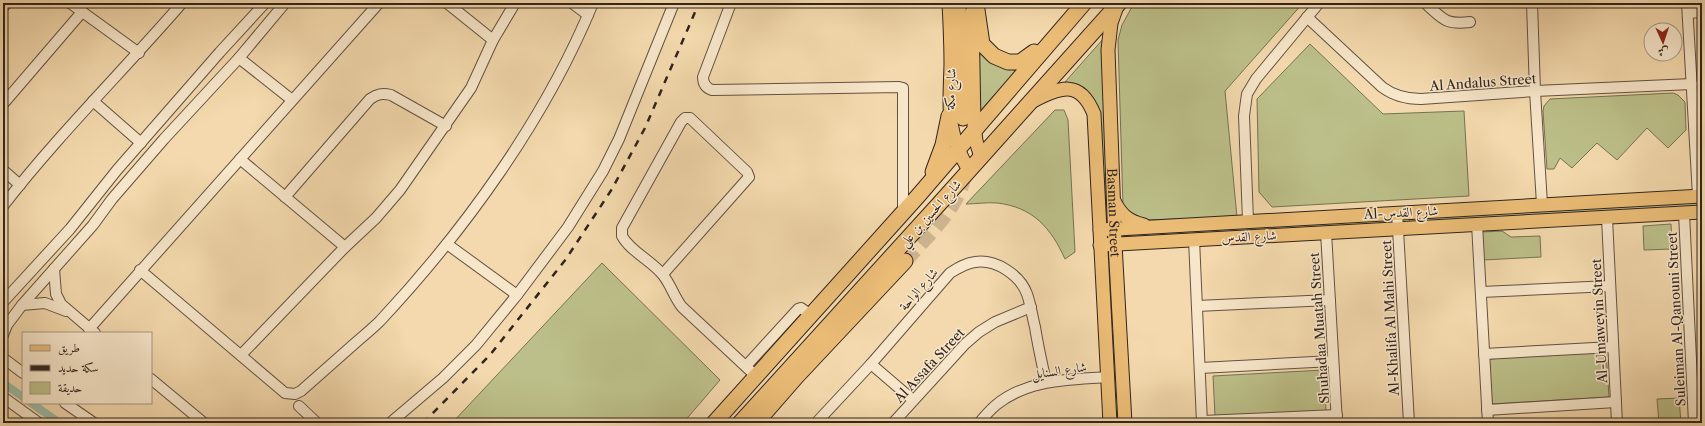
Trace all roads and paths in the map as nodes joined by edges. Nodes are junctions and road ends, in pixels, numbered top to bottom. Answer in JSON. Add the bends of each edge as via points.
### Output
{"nodes":[{"id":1,"x":7,"y":3,"type":"edge"},
{"id":2,"x":70,"y":3,"type":"edge"},
{"id":3,"x":182,"y":3,"type":"edge"},
{"id":4,"x":266,"y":3,"type":"edge"},
{"id":5,"x":285,"y":3,"type":"edge"},
{"id":6,"x":379,"y":3,"type":"edge"},
{"id":7,"x":447,"y":3,"type":"edge"},
{"id":8,"x":572,"y":3,"type":"edge"},
{"id":9,"x":593,"y":3,"type":"edge"},
{"id":10,"x":674,"y":3,"type":"edge"},
{"id":11,"x":731,"y":3,"type":"edge"},
{"id":12,"x":949,"y":3,"type":"edge"},
{"id":13,"x":958,"y":3,"type":"edge"},
{"id":14,"x":972,"y":3,"type":"edge"},
{"id":15,"x":976,"y":3,"type":"edge"},
{"id":16,"x":1084,"y":3,"type":"edge"},
{"id":17,"x":1319,"y":3,"type":"edge"},
{"id":18,"x":1425,"y":3,"type":"edge"},
{"id":19,"x":1532,"y":3,"type":"edge"},
{"id":20,"x":512,"y":4,"type":"edge"},
{"id":21,"x":1118,"y":4,"type":"edge"},
{"id":22,"x":3,"y":7,"type":"edge"},
{"id":23,"x":1688,"y":8,"type":"edge"},
{"id":24,"x":82,"y":12,"type":"junction"},
{"id":25,"x":1702,"y":12,"type":"edge"},
{"id":26,"x":588,"y":15,"type":"junction"},
{"id":27,"x":1307,"y":17,"type":"junction"},
{"id":28,"x":1470,"y":22,"type":"dead end"},
{"id":29,"x":493,"y":40,"type":"junction"},
{"id":30,"x":1050,"y":41,"type":"junction"},
{"id":31,"x":139,"y":53,"type":"junction"},
{"id":32,"x":239,"y":58,"type":"junction"},
{"id":33,"x":1692,"y":84,"type":"junction"},
{"id":34,"x":1535,"y":91,"type":"junction"},
{"id":35,"x":5,"y":98,"type":"edge"},
{"id":36,"x":292,"y":100,"type":"junction"},
{"id":37,"x":93,"y":101,"type":"junction"},
{"id":38,"x":1028,"y":104,"type":"junction"},
{"id":39,"x":1698,"y":108,"type":"edge"},
{"id":40,"x":956,"y":117,"type":"junction"},
{"id":41,"x":446,"y":126,"type":"junction"},
{"id":42,"x":974,"y":130,"type":"junction"},
{"id":43,"x":141,"y":143,"type":"junction"},
{"id":44,"x":958,"y":149,"type":"junction"},
{"id":45,"x":980,"y":157,"type":"junction"},
{"id":46,"x":240,"y":159,"type":"junction"},
{"id":47,"x":3,"y":170,"type":"edge"},
{"id":48,"x":969,"y":170,"type":"junction"},
{"id":49,"x":20,"y":185,"type":"junction"},
{"id":50,"x":927,"y":186,"type":"junction"},
{"id":51,"x":285,"y":196,"type":"junction"},
{"id":52,"x":1700,"y":196,"type":"edge"},
{"id":53,"x":1113,"y":200,"type":"junction"},
{"id":54,"x":1542,"y":204,"type":"junction"},
{"id":55,"x":3,"y":206,"type":"edge"},
{"id":56,"x":1397,"y":212,"type":"junction"},
{"id":57,"x":1702,"y":212,"type":"edge"},
{"id":58,"x":903,"y":213,"type":"junction"},
{"id":59,"x":1684,"y":214,"type":"junction"},
{"id":60,"x":1607,"y":218,"type":"junction"},
{"id":61,"x":1248,"y":221,"type":"junction"},
{"id":62,"x":1477,"y":224,"type":"junction"},
{"id":63,"x":1149,"y":226,"type":"junction"},
{"id":64,"x":1398,"y":228,"type":"junction"},
{"id":65,"x":70,"y":229,"type":"junction"},
{"id":66,"x":1114,"y":229,"type":"junction"},
{"id":67,"x":1100,"y":230,"type":"junction"},
{"id":68,"x":1326,"y":232,"type":"junction"},
{"id":69,"x":80,"y":239,"type":"junction"},
{"id":70,"x":1194,"y":239,"type":"junction"},
{"id":71,"x":1136,"y":242,"type":"junction"},
{"id":72,"x":447,"y":244,"type":"junction"},
{"id":73,"x":1115,"y":244,"type":"junction"},
{"id":74,"x":1100,"y":245,"type":"junction"},
{"id":75,"x":345,"y":248,"type":"junction"},
{"id":76,"x":905,"y":261,"type":"tunnel mouth"},
{"id":77,"x":1116,"y":262,"type":"junction"},
{"id":78,"x":54,"y":269,"type":"junction"},
{"id":79,"x":140,"y":270,"type":"junction"},
{"id":80,"x":663,"y":274,"type":"junction"},
{"id":81,"x":1610,"y":286,"type":"junction"},
{"id":82,"x":1480,"y":292,"type":"junction"},
{"id":83,"x":517,"y":295,"type":"junction"},
{"id":84,"x":1330,"y":300,"type":"junction"},
{"id":85,"x":3,"y":302,"type":"edge"},
{"id":86,"x":22,"y":305,"type":"junction"},
{"id":87,"x":1197,"y":306,"type":"junction"},
{"id":88,"x":1030,"y":307,"type":"junction"},
{"id":89,"x":70,"y":313,"type":"junction"},
{"id":90,"x":92,"y":331,"type":"edge"},
{"id":91,"x":3,"y":335,"type":"edge"},
{"id":92,"x":1613,"y":347,"type":"junction"},
{"id":93,"x":1484,"y":354,"type":"junction"},
{"id":94,"x":240,"y":355,"type":"junction"},
{"id":95,"x":3,"y":357,"type":"edge"},
{"id":96,"x":1333,"y":361,"type":"junction"},
{"id":97,"x":871,"y":364,"type":"junction"},
{"id":98,"x":1200,"y":368,"type":"junction"},
{"id":99,"x":751,"y":371,"type":"junction"},
{"id":100,"x":22,"y":372,"type":"edge"},
{"id":101,"x":1107,"y":377,"type":"junction"},
{"id":102,"x":152,"y":380,"type":"edge"},
{"id":103,"x":1046,"y":382,"type":"junction"},
{"id":104,"x":3,"y":397,"type":"edge"},
{"id":105,"x":913,"y":400,"type":"junction"},
{"id":106,"x":1616,"y":402,"type":"junction"},
{"id":107,"x":66,"y":404,"type":"edge"},
{"id":108,"x":299,"y":406,"type":"dead end"},
{"id":109,"x":1487,"y":410,"type":"junction"},
{"id":110,"x":1337,"y":419,"type":"edge"},
{"id":111,"x":1202,"y":422,"type":"edge"},
{"id":112,"x":39,"y":423,"type":"edge"},
{"id":113,"x":94,"y":423,"type":"edge"},
{"id":114,"x":204,"y":423,"type":"edge"},
{"id":115,"x":317,"y":423,"type":"edge"},
{"id":116,"x":390,"y":423,"type":"edge"},
{"id":117,"x":714,"y":423,"type":"edge"},
{"id":118,"x":740,"y":423,"type":"edge"},
{"id":119,"x":756,"y":423,"type":"edge"},
{"id":120,"x":816,"y":423,"type":"edge"},
{"id":121,"x":893,"y":423,"type":"edge"},
{"id":122,"x":979,"y":423,"type":"edge"},
{"id":123,"x":1110,"y":423,"type":"edge"},
{"id":124,"x":1125,"y":423,"type":"edge"},
{"id":125,"x":1409,"y":423,"type":"edge"},
{"id":126,"x":1488,"y":423,"type":"edge"},
{"id":127,"x":1618,"y":423,"type":"edge"},
{"id":128,"x":1694,"y":423,"type":"edge"}],
"edges":[{"from":1,"to":22,"type":"street"},
{"from":2,"to":24,"type":"street"},
{"from":3,"to":31,"type":"street"},
{"from":4,"to":43,"type":"street"},
{"from":5,"to":32,"type":"street"},
{"from":6,"to":36,"type":"street"},
{"from":7,"to":29,"type":"street"},
{"from":8,"to":26,"type":"street"},
{"from":9,"to":26,"type":"street"},
{"from":10,"to":83,"type":"street","via":[[619,139],[603,171],[568,227]]},
{"from":11,"to":58,"type":"street","via":[[703,77],[703,82],[712,90],[903,88]]},
{"from":12,"to":40,"type":"main road","name":"شارع مكة"},
{"from":13,"to":40,"type":"highway"},
{"from":14,"to":42,"type":"main road","name":"شارع مكة"},
{"from":15,"to":30,"type":"highway","via":[[982,44],[997,58],[1008,62],[1020,62]]},
{"from":16,"to":30,"type":"highway","name":"شارع الحسين بن علي"},
{"from":17,"to":27,"type":"street"},
{"from":18,"to":28,"type":"street","via":[[1446,21],[1458,24]]},
{"from":19,"to":34,"type":"street"},
{"from":20,"to":29,"type":"street"},
{"from":21,"to":38,"type":"highway","name":"شارع الحسين بن علي"},
{"from":21,"to":53,"type":"main road","name":"Basman Street","via":[[1111,23],[1108,50]]},
{"from":23,"to":25,"type":"street"},
{"from":23,"to":33,"type":"street"},
{"from":24,"to":31,"type":"street"},
{"from":24,"to":35,"type":"street"},
{"from":26,"to":72,"type":"street","via":[[540,108],[506,162]]},
{"from":27,"to":34,"type":"street","name":"Al Andalus Street","via":[[1382,87],[1400,97],[1421,99]]},
{"from":27,"to":61,"type":"street","via":[[1256,78],[1247,94],[1244,116]]},
{"from":29,"to":41,"type":"street","via":[[471,88]]},
{"from":30,"to":42,"type":"highway","name":"شارع الحسين بن علي"},
{"from":31,"to":37,"type":"street"},
{"from":32,"to":36,"type":"street"},
{"from":32,"to":69,"type":"street","via":[[164,139]]},
{"from":33,"to":34,"type":"street","name":"Al Andalus Street"},
{"from":33,"to":39,"type":"street"},
{"from":34,"to":54,"type":"street"},
{"from":36,"to":46,"type":"street"},
{"from":37,"to":43,"type":"street"},
{"from":37,"to":49,"type":"street"},
{"from":38,"to":45,"type":"highway","name":"شارع الحسين بن علي"},
{"from":38,"to":67,"type":"main road","name":"Basman Street","via":[[1056,90],[1064,89],[1078,92],[1088,102],[1094,114]]},
{"from":39,"to":52,"type":"street"},
{"from":40,"to":44,"type":"main road","name":"شارع مكة","via":[[952,133]]},
{"from":40,"to":50,"type":"highway"},
{"from":41,"to":51,"type":"street","via":[[390,95],[376,95]]},
{"from":41,"to":75,"type":"street","via":[[400,190]]},
{"from":42,"to":44,"type":"highway","name":"شارع الحسين بن علي"},
{"from":42,"to":45,"type":"main road","name":"شارع مكة"},
{"from":43,"to":65,"type":"street"},
{"from":44,"to":48,"type":"main road","name":"شارع مكة"},
{"from":44,"to":50,"type":"highway","name":"شارع الحسين بن علي"},
{"from":45,"to":48,"type":"highway","name":"شارع الحسين بن علي"},
{"from":46,"to":51,"type":"street"},
{"from":46,"to":79,"type":"street"},
{"from":47,"to":49,"type":"street"},
{"from":48,"to":118,"type":"highway","name":"شارع الحسين بن علي"},
{"from":49,"to":55,"type":"street"},
{"from":50,"to":58,"type":"highway","name":"شارع الحسين بن علي"},
{"from":51,"to":75,"type":"street"},
{"from":52,"to":54,"type":"main road","name":"Al-شارع القدس"},
{"from":53,"to":63,"type":"main road","via":[[1120,213],[1128,220]]},
{"from":53,"to":66,"type":"main road","name":"Basman Street"},
{"from":54,"to":56,"type":"main road","name":"Al-شارع القدس"},
{"from":56,"to":61,"type":"main road","name":"Al-شارع القدس"},
{"from":56,"to":64,"type":"street","name":"Al-Khalifa Al Mahi Street"},
{"from":57,"to":59,"type":"main road","name":"Al-شارع القدس"},
{"from":58,"to":99,"type":"highway","name":"شارع الحسين بن علي","via":[[811,315],[785,334]]},
{"from":59,"to":60,"type":"main road","name":"Al-شارع القدس"},
{"from":59,"to":128,"type":"street","name":"Suleiman Al-Qanouni Street"},
{"from":60,"to":62,"type":"main road","name":"Al-شارع القدس"},
{"from":60,"to":81,"type":"street","name":"Al-Umaweyin Street"},
{"from":61,"to":63,"type":"main road","name":"Al-شارع القدس"},
{"from":62,"to":64,"type":"main road","name":"Al-شارع القدس"},
{"from":62,"to":82,"type":"street"},
{"from":63,"to":66,"type":"main road","name":"Al-شارع القدس"},
{"from":64,"to":68,"type":"main road","name":"شارع القدس"},
{"from":64,"to":125,"type":"street","name":"Al-Khalifa Al Mahi Street"},
{"from":65,"to":69,"type":"street"},
{"from":65,"to":85,"type":"street"},
{"from":66,"to":67,"type":"main road","name":"Al-شارع القدس"},
{"from":66,"to":73,"type":"main road","name":"Basman Street"},
{"from":67,"to":74,"type":"main road","name":"Basman Street"},
{"from":68,"to":70,"type":"main road","name":"شارع القدس"},
{"from":68,"to":84,"type":"street","name":"Shuhadaa Muatah Street"},
{"from":69,"to":78,"type":"street"},
{"from":70,"to":71,"type":"main road","name":"شارع القدس"},
{"from":70,"to":87,"type":"street"},
{"from":71,"to":73,"type":"main road","name":"شارع القدس"},
{"from":71,"to":77,"type":"main road","via":[[1123,250]]},
{"from":72,"to":83,"type":"street"},
{"from":72,"to":94,"type":"street","via":[[379,322],[301,391],[295,394],[286,393]]},
{"from":73,"to":74,"type":"main road","name":"شارع القدس"},
{"from":73,"to":77,"type":"main road","name":"Basman Street"},
{"from":74,"to":101,"type":"main road","name":"Basman Street"},
{"from":75,"to":94,"type":"street"},
{"from":76,"to":119,"type":"highway"},
{"from":77,"to":124,"type":"main road","name":"Basman Street"},
{"from":78,"to":86,"type":"street"},
{"from":78,"to":89,"type":"street","via":[[56,294]]},
{"from":79,"to":90,"type":"street"},
{"from":79,"to":94,"type":"street"},
{"from":80,"to":80,"type":"street","via":[[623,239],[621,232],[681,122],[685,118],[690,118],[748,172],[749,177]]},
{"from":80,"to":99,"type":"street","via":[[682,307]]},
{"from":81,"to":82,"type":"street"},
{"from":81,"to":92,"type":"street","name":"Al-Umaweyin Street"},
{"from":82,"to":93,"type":"street"},
{"from":83,"to":116,"type":"street","via":[[471,350],[443,378]]},
{"from":84,"to":87,"type":"street"},
{"from":84,"to":96,"type":"street","name":"Shuhadaa Muatah Street"},
{"from":86,"to":89,"type":"street","via":[[45,303]]},
{"from":86,"to":91,"type":"street"},
{"from":87,"to":98,"type":"street"},
{"from":88,"to":97,"type":"street","name":"شارع الواحة","via":[[1022,284],[1002,266],[990,262],[963,265],[950,272]]},
{"from":88,"to":103,"type":"street","name":"شارع الواحة"},
{"from":88,"to":105,"type":"street","name":"Al Assafa Street","via":[[979,332]]},
{"from":89,"to":90,"type":"street"},
{"from":92,"to":93,"type":"street"},
{"from":92,"to":106,"type":"street","name":"Al-Umaweyin Street"},
{"from":93,"to":109,"type":"street"},
{"from":95,"to":100,"type":"street"},
{"from":96,"to":98,"type":"street"},
{"from":96,"to":110,"type":"street","name":"Shuhadaa Muatah Street"},
{"from":97,"to":105,"type":"street"},
{"from":97,"to":120,"type":"street","name":"شارع الواحة"},
{"from":98,"to":111,"type":"street"},
{"from":99,"to":117,"type":"highway","name":"شارع الحسين بن علي"},
{"from":101,"to":103,"type":"street","name":"شارع السنايل"},
{"from":101,"to":123,"type":"main road","name":"Basman Street"},
{"from":102,"to":114,"type":"street"},
{"from":103,"to":122,"type":"street","name":"شارع السنايل","via":[[1011,395],[995,406]]},
{"from":104,"to":112,"type":"street"},
{"from":105,"to":121,"type":"street","name":"Al Assafa Street"},
{"from":106,"to":109,"type":"street"},
{"from":106,"to":127,"type":"street","name":"Al-Umaweyin Street"},
{"from":107,"to":113,"type":"street"},
{"from":108,"to":115,"type":"street"},
{"from":109,"to":126,"type":"street"},
{"from":110,"to":111,"type":"street"}]}
